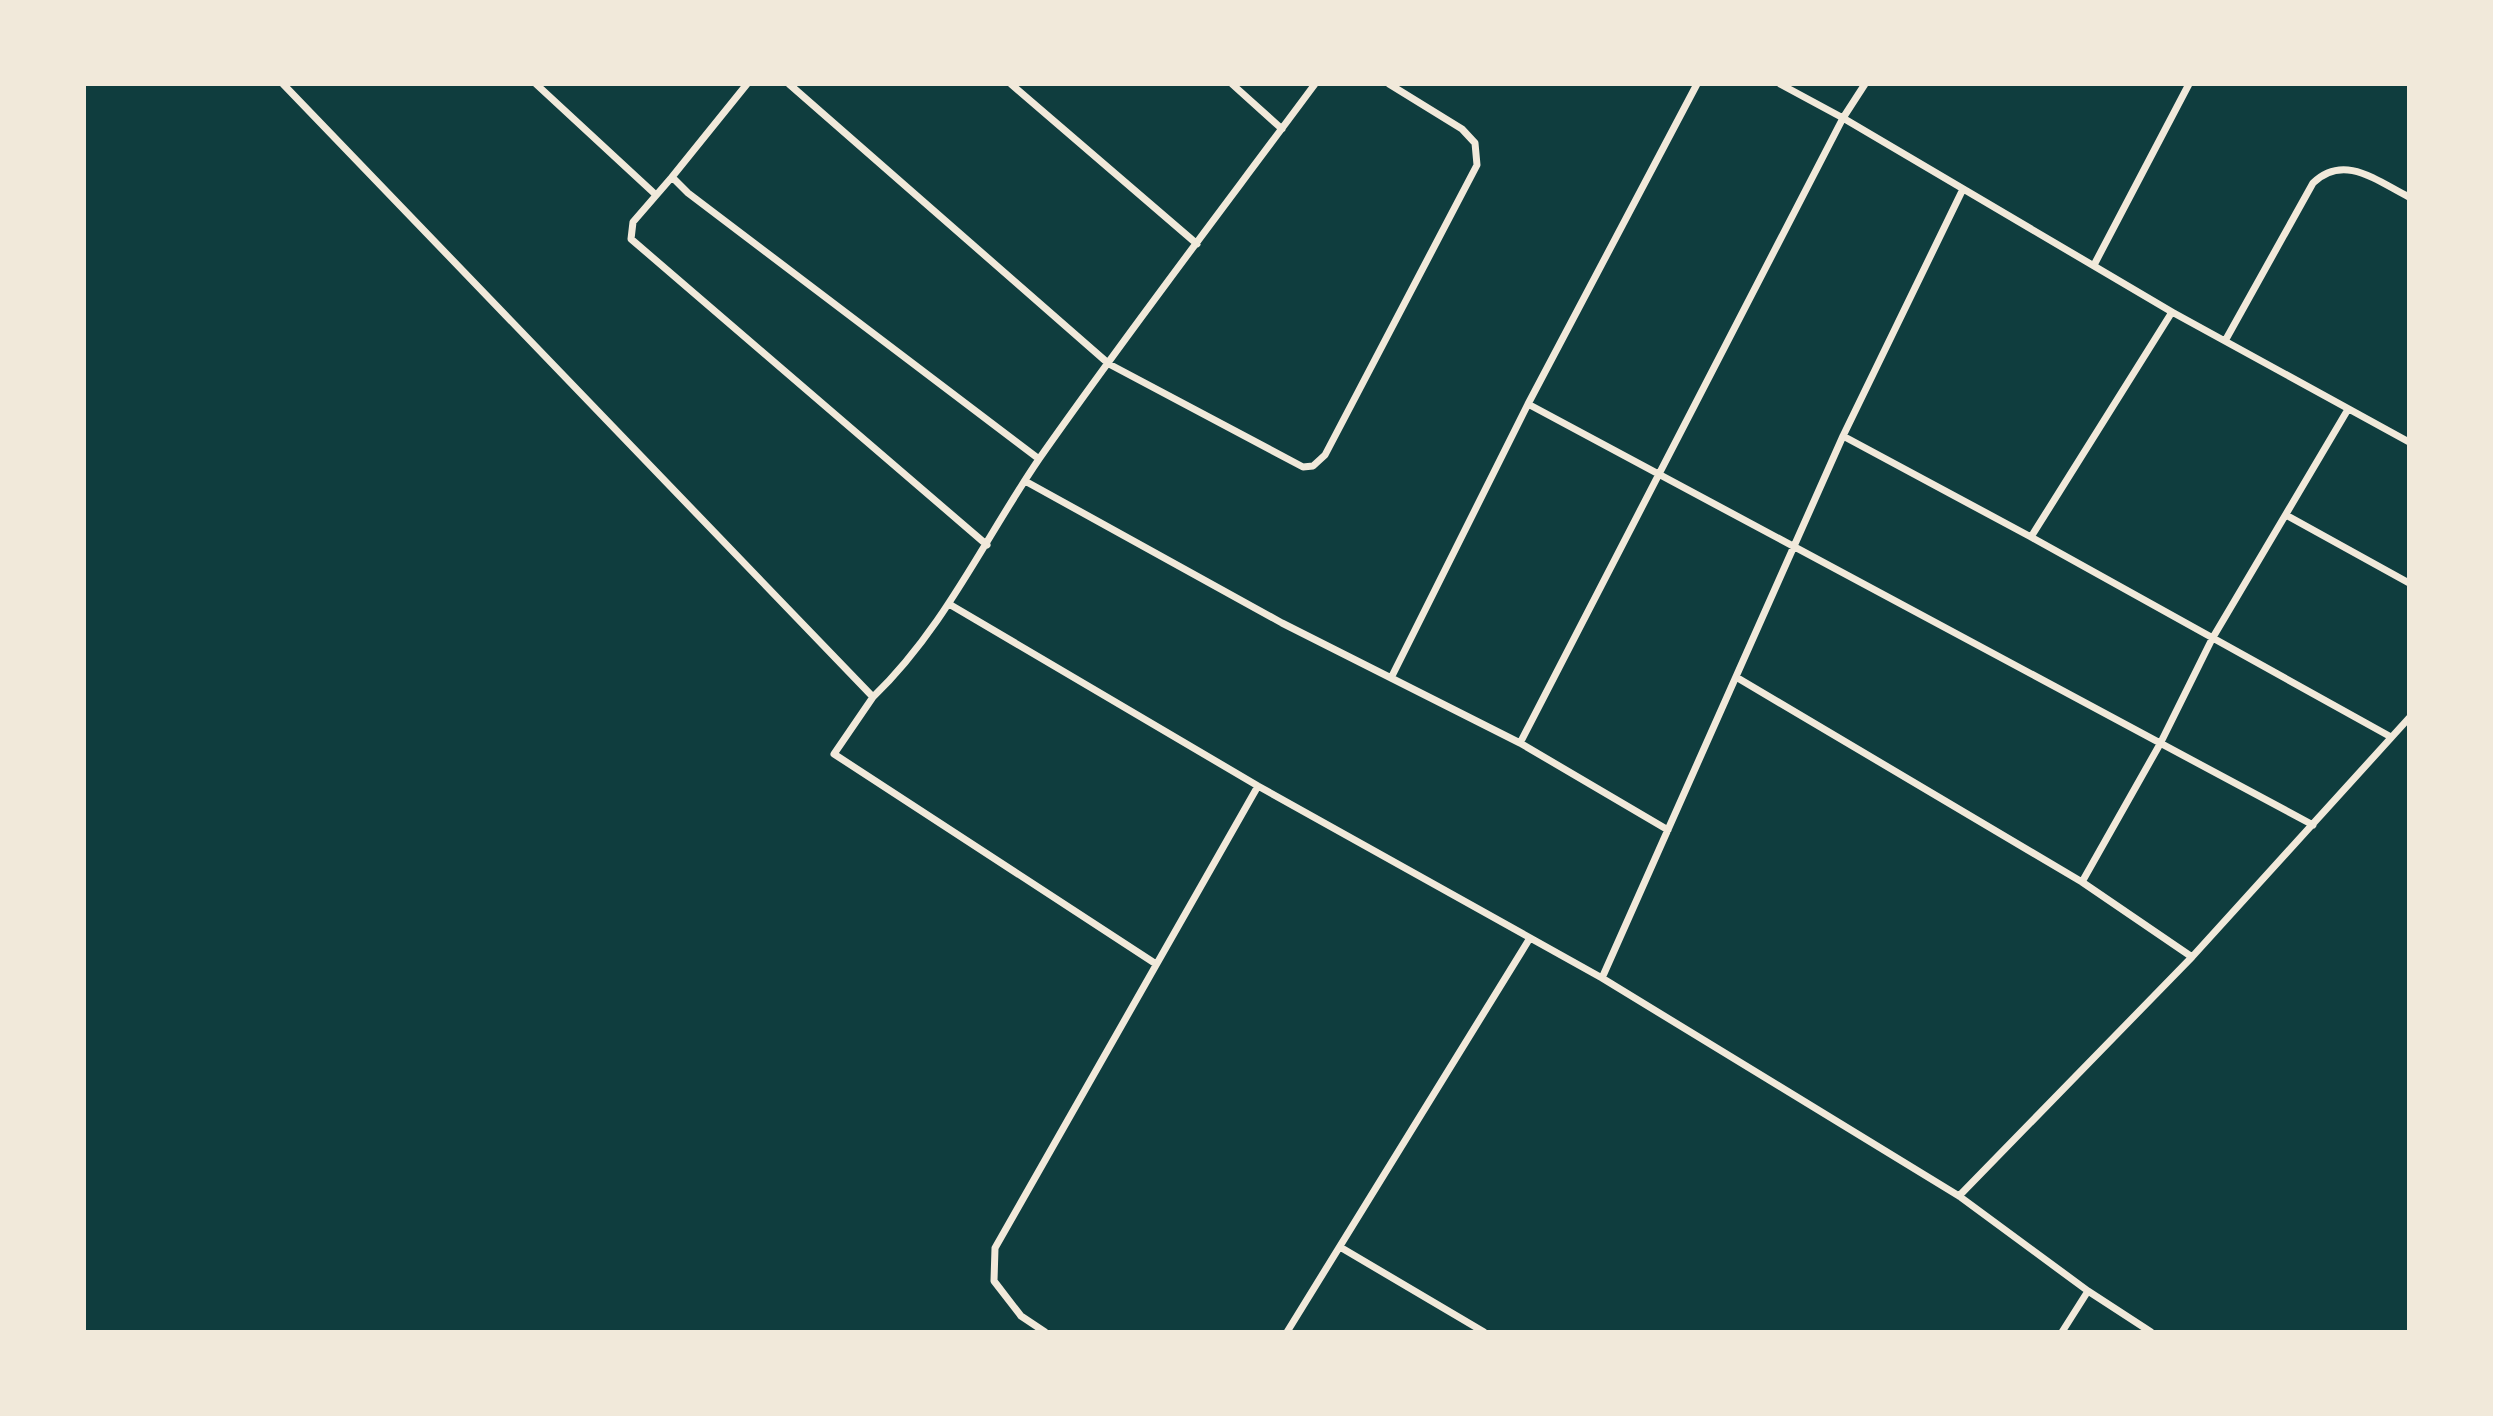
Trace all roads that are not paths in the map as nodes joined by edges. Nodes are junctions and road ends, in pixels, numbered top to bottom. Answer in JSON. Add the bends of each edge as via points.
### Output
{"nodes":[{"id":1,"x":283,"y":84,"type":"edge"},
{"id":2,"x":536,"y":84,"type":"edge"},
{"id":3,"x":747,"y":84,"type":"edge"},
{"id":4,"x":789,"y":84,"type":"edge"},
{"id":5,"x":1011,"y":84,"type":"edge"},
{"id":6,"x":1232,"y":84,"type":"edge"},
{"id":7,"x":1315,"y":84,"type":"edge"},
{"id":8,"x":1389,"y":84,"type":"edge"},
{"id":9,"x":1697,"y":84,"type":"edge"},
{"id":10,"x":1780,"y":84,"type":"edge"},
{"id":11,"x":1865,"y":84,"type":"edge"},
{"id":12,"x":2186,"y":85,"type":"edge"},
{"id":13,"x":1843,"y":118,"type":"junction"},
{"id":14,"x":1282,"y":129,"type":"junction"},
{"id":15,"x":672,"y":177,"type":"junction"},
{"id":16,"x":1963,"y":189,"type":"junction"},
{"id":17,"x":656,"y":195,"type":"junction"},
{"id":18,"x":2409,"y":198,"type":"edge"},
{"id":19,"x":1197,"y":244,"type":"junction"},
{"id":20,"x":2094,"y":265,"type":"junction"},
{"id":21,"x":2172,"y":312,"type":"junction"},
{"id":22,"x":2225,"y":341,"type":"junction"},
{"id":23,"x":1109,"y":364,"type":"junction"},
{"id":24,"x":1528,"y":404,"type":"junction"},
{"id":25,"x":2347,"y":411,"type":"junction"},
{"id":26,"x":1843,"y":436,"type":"junction"},
{"id":27,"x":2409,"y":442,"type":"edge"},
{"id":28,"x":1039,"y":459,"type":"junction"},
{"id":29,"x":1660,"y":473,"type":"junction"},
{"id":30,"x":1025,"y":481,"type":"junction"},
{"id":31,"x":2286,"y":515,"type":"junction"},
{"id":32,"x":2031,"y":537,"type":"junction"},
{"id":33,"x":1795,"y":544,"type":"junction"},
{"id":34,"x":987,"y":545,"type":"junction"},
{"id":35,"x":2409,"y":583,"type":"edge"},
{"id":36,"x":949,"y":604,"type":"junction"},
{"id":37,"x":2212,"y":639,"type":"junction"},
{"id":38,"x":1736,"y":677,"type":"junction"},
{"id":39,"x":1391,"y":678,"type":"junction"},
{"id":40,"x":873,"y":696,"type":"junction"},
{"id":41,"x":2409,"y":718,"type":"edge"},
{"id":42,"x":2391,"y":737,"type":"junction"},
{"id":43,"x":1520,"y":743,"type":"junction"},
{"id":44,"x":2160,"y":744,"type":"junction"},
{"id":45,"x":1258,"y":786,"type":"junction"},
{"id":46,"x":2313,"y":825,"type":"junction"},
{"id":47,"x":1668,"y":830,"type":"junction"},
{"id":48,"x":2082,"y":882,"type":"junction"},
{"id":49,"x":1530,"y":938,"type":"junction"},
{"id":50,"x":2192,"y":957,"type":"junction"},
{"id":51,"x":1156,"y":964,"type":"junction"},
{"id":52,"x":1602,"y":978,"type":"junction"},
{"id":53,"x":1959,"y":1196,"type":"junction"},
{"id":54,"x":1340,"y":1247,"type":"junction"},
{"id":55,"x":2088,"y":1291,"type":"junction"},
{"id":56,"x":1045,"y":1332,"type":"edge"},
{"id":57,"x":1287,"y":1332,"type":"edge"},
{"id":58,"x":1484,"y":1332,"type":"edge"},
{"id":59,"x":2063,"y":1332,"type":"edge"},
{"id":60,"x":2151,"y":1332,"type":"edge"}],
"edges":[{"from":1,"to":40,"type":"street"},
{"from":2,"to":17,"type":"street"},
{"from":3,"to":15,"type":"street"},
{"from":4,"to":23,"type":"street"},
{"from":5,"to":19,"type":"street"},
{"from":6,"to":14,"type":"street"},
{"from":7,"to":14,"type":"street"},
{"from":8,"to":23,"type":"street","via":[[1462,129],[1475,143],[1477,165],[1320,461],[1303,467],[1293,464]]},
{"from":9,"to":24,"type":"street"},
{"from":10,"to":13,"type":"street"},
{"from":11,"to":13,"type":"street"},
{"from":12,"to":20,"type":"street"},
{"from":13,"to":16,"type":"street"},
{"from":13,"to":29,"type":"street"},
{"from":14,"to":19,"type":"street"},
{"from":15,"to":17,"type":"street"},
{"from":15,"to":28,"type":"street"},
{"from":16,"to":20,"type":"street"},
{"from":16,"to":26,"type":"street"},
{"from":17,"to":34,"type":"street","via":[[633,222],[631,239]]},
{"from":18,"to":22,"type":"street","via":[[2352,170],[2325,172],[2313,183]]},
{"from":19,"to":23,"type":"street"},
{"from":20,"to":21,"type":"street"},
{"from":21,"to":22,"type":"street"},
{"from":21,"to":32,"type":"street"},
{"from":22,"to":25,"type":"street"},
{"from":23,"to":28,"type":"street"},
{"from":24,"to":29,"type":"street"},
{"from":24,"to":39,"type":"street"},
{"from":25,"to":27,"type":"street"},
{"from":25,"to":31,"type":"street"},
{"from":26,"to":32,"type":"street"},
{"from":26,"to":33,"type":"street"},
{"from":28,"to":30,"type":"street"},
{"from":29,"to":33,"type":"street"},
{"from":29,"to":43,"type":"street"},
{"from":30,"to":34,"type":"street"},
{"from":30,"to":39,"type":"street"},
{"from":31,"to":35,"type":"street"},
{"from":31,"to":37,"type":"street"},
{"from":32,"to":37,"type":"street"},
{"from":33,"to":38,"type":"street"},
{"from":33,"to":44,"type":"street"},
{"from":34,"to":36,"type":"street"},
{"from":36,"to":40,"type":"street","via":[[891,680]]},
{"from":36,"to":45,"type":"street"},
{"from":37,"to":42,"type":"street"},
{"from":37,"to":44,"type":"street"},
{"from":38,"to":47,"type":"street"},
{"from":38,"to":48,"type":"street"},
{"from":39,"to":43,"type":"street"},
{"from":40,"to":51,"type":"street","via":[[834,754]]},
{"from":41,"to":42,"type":"street"},
{"from":42,"to":46,"type":"street"},
{"from":43,"to":47,"type":"street"},
{"from":44,"to":46,"type":"street"},
{"from":44,"to":48,"type":"street"},
{"from":45,"to":49,"type":"street"},
{"from":45,"to":51,"type":"street"},
{"from":46,"to":50,"type":"street"},
{"from":47,"to":52,"type":"street"},
{"from":48,"to":50,"type":"street"},
{"from":49,"to":52,"type":"street"},
{"from":49,"to":54,"type":"street"},
{"from":50,"to":53,"type":"street"},
{"from":51,"to":56,"type":"street","via":[[995,1248],[994,1281],[1021,1316]]},
{"from":52,"to":53,"type":"street"},
{"from":53,"to":55,"type":"street"},
{"from":54,"to":57,"type":"street"},
{"from":54,"to":58,"type":"street"},
{"from":55,"to":59,"type":"street"},
{"from":55,"to":60,"type":"street"}]}
